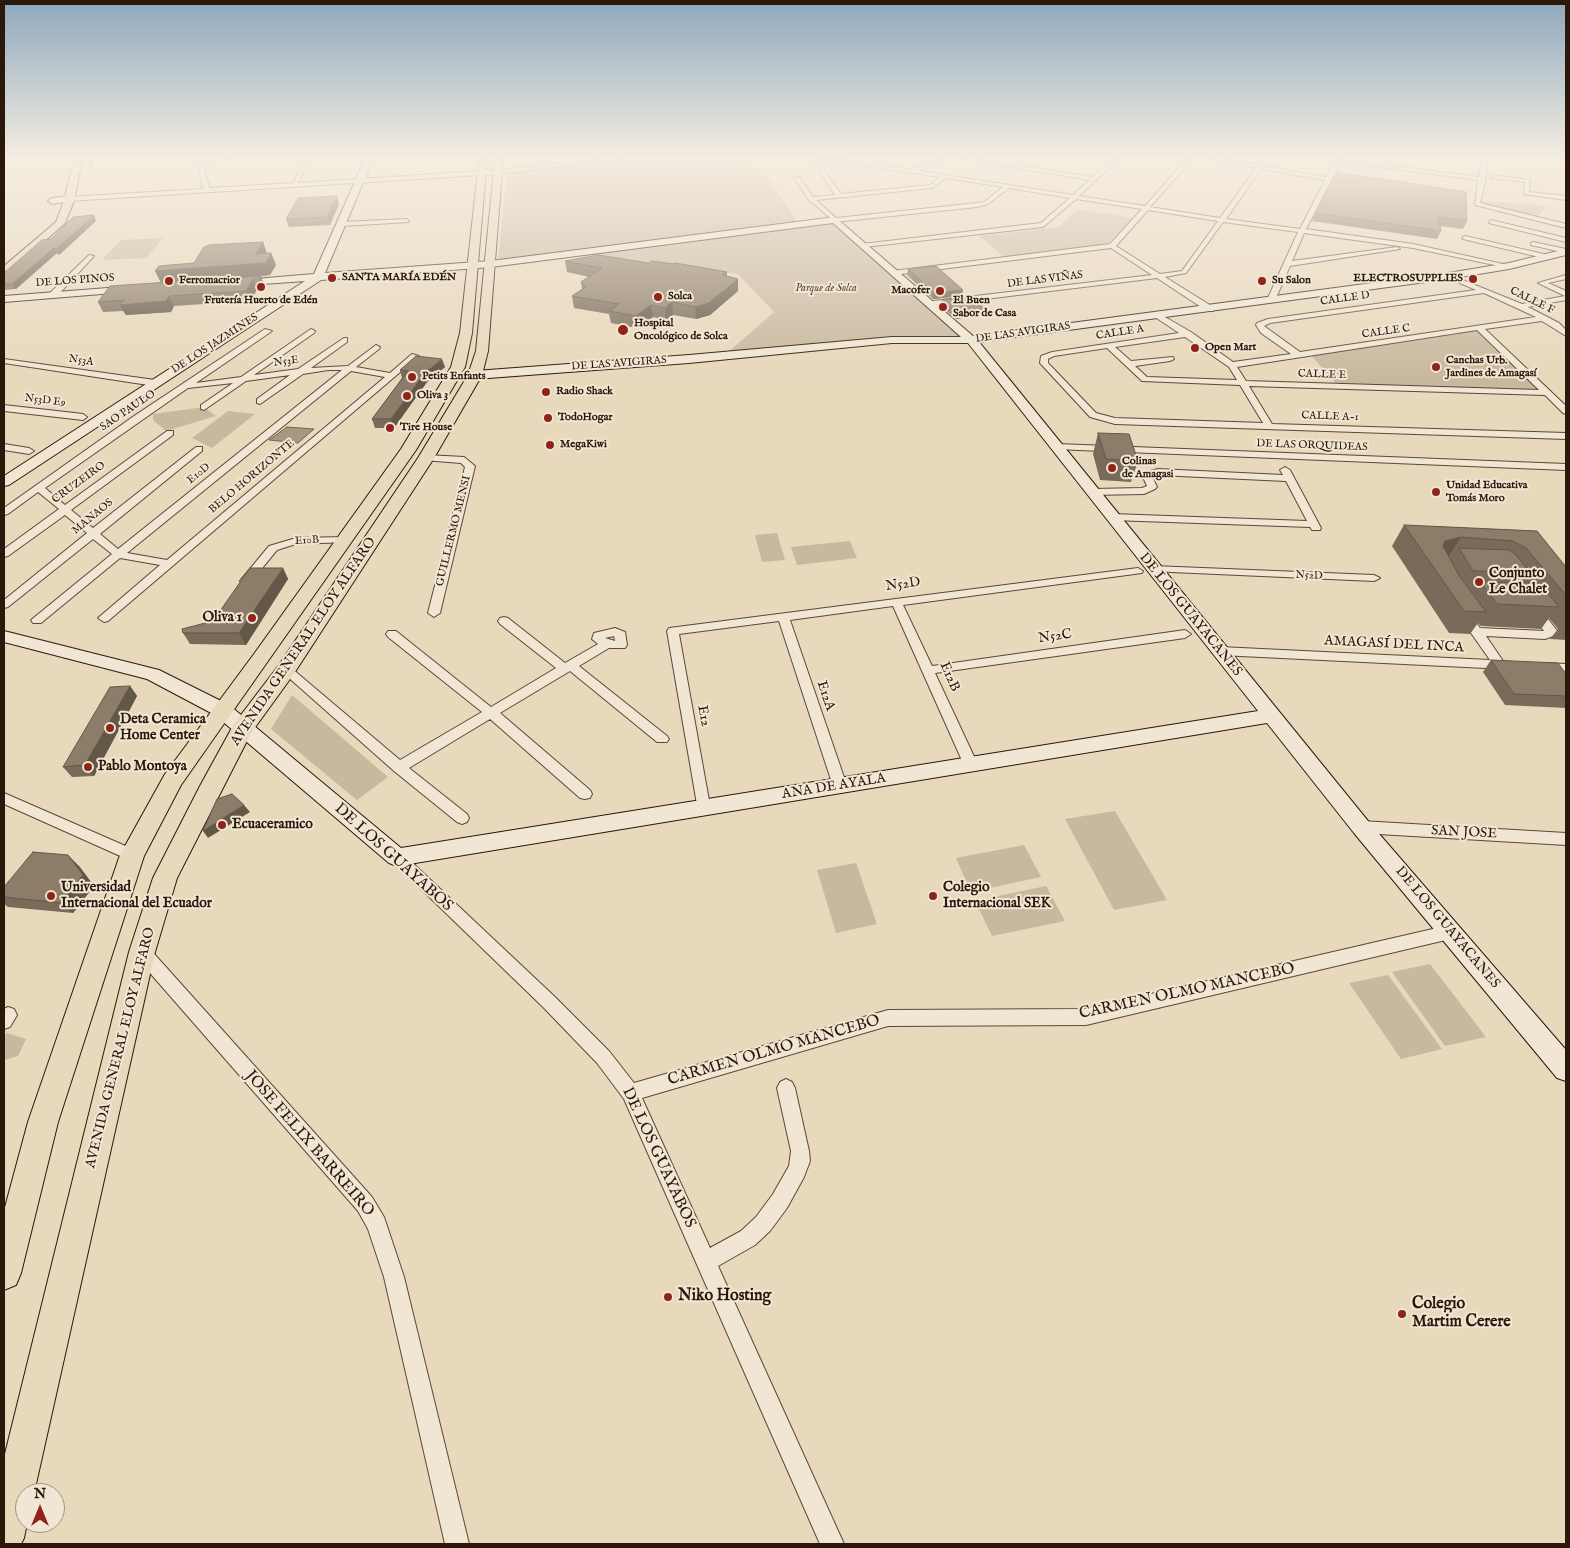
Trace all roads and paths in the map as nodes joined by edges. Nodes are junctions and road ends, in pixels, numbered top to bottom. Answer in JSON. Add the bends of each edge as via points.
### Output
{"nodes":[{"id":1,"x":51,"y":231,"type":"edge"},
{"id":2,"x":339,"y":231,"type":"edge"},
{"id":3,"x":476,"y":231,"type":"edge"},
{"id":4,"x":493,"y":231,"type":"edge"},
{"id":5,"x":747,"y":231,"type":"edge"},
{"id":6,"x":848,"y":231,"type":"edge"},
{"id":7,"x":986,"y":231,"type":"edge"},
{"id":8,"x":1125,"y":231,"type":"edge"},
{"id":9,"x":1215,"y":231,"type":"edge"},
{"id":10,"x":1303,"y":231,"type":"edge"},
{"id":11,"x":1305,"y":231,"type":"edge"},
{"id":12,"x":1530,"y":231,"type":"edge"},
{"id":13,"x":1465,"y":238,"type":"dead end"},
{"id":14,"x":1566,"y":240,"type":"edge"},
{"id":15,"x":1522,"y":242,"type":"dead end"},
{"id":16,"x":864,"y":245,"type":"junction"},
{"id":17,"x":1112,"y":246,"type":"junction"},
{"id":18,"x":1413,"y":246,"type":"junction"},
{"id":19,"x":1566,"y":252,"type":"edge"},
{"id":20,"x":91,"y":256,"type":"dead end"},
{"id":21,"x":1548,"y":257,"type":"junction"},
{"id":22,"x":491,"y":264,"type":"junction"},
{"id":23,"x":1286,"y":264,"type":"junction"},
{"id":24,"x":472,"y":266,"type":"junction"},
{"id":25,"x":1509,"y":266,"type":"junction"},
{"id":26,"x":4,"y":272,"type":"edge"},
{"id":27,"x":893,"y":272,"type":"junction"},
{"id":28,"x":1159,"y":276,"type":"junction"},
{"id":29,"x":1452,"y":276,"type":"junction"},
{"id":30,"x":318,"y":277,"type":"junction"},
{"id":31,"x":1566,"y":277,"type":"edge"},
{"id":32,"x":229,"y":283,"type":"edge"},
{"id":33,"x":147,"y":289,"type":"edge"},
{"id":34,"x":1485,"y":291,"type":"junction"},
{"id":35,"x":1565,"y":294,"type":"edge"},
{"id":36,"x":53,"y":295,"type":"junction"},
{"id":37,"x":4,"y":299,"type":"edge"},
{"id":38,"x":1271,"y":300,"type":"junction"},
{"id":39,"x":928,"y":304,"type":"junction"},
{"id":40,"x":1521,"y":306,"type":"junction"},
{"id":41,"x":1210,"y":309,"type":"junction"},
{"id":42,"x":1162,"y":315,"type":"junction"},
{"id":43,"x":1544,"y":318,"type":"junction"},
{"id":44,"x":1556,"y":325,"type":"junction"},
{"id":45,"x":1566,"y":328,"type":"edge"},
{"id":46,"x":1480,"y":329,"type":"junction"},
{"id":47,"x":268,"y":331,"type":"dead end"},
{"id":48,"x":311,"y":331,"type":"dead end"},
{"id":49,"x":1188,"y":334,"type":"junction"},
{"id":50,"x":1566,"y":334,"type":"edge"},
{"id":51,"x":344,"y":340,"type":"dead end"},
{"id":52,"x":971,"y":340,"type":"junction"},
{"id":53,"x":1109,"y":346,"type":"junction"},
{"id":54,"x":376,"y":347,"type":"dead end"},
{"id":55,"x":415,"y":356,"type":"edge"},
{"id":56,"x":1300,"y":356,"type":"junction"},
{"id":57,"x":1170,"y":359,"type":"dead end"},
{"id":58,"x":4,"y":361,"type":"edge"},
{"id":59,"x":1130,"y":364,"type":"junction"},
{"id":60,"x":1232,"y":365,"type":"junction"},
{"id":61,"x":350,"y":368,"type":"junction"},
{"id":62,"x":301,"y":371,"type":"junction"},
{"id":63,"x":475,"y":375,"type":"junction"},
{"id":64,"x":392,"y":376,"type":"junction"},
{"id":65,"x":246,"y":378,"type":"junction"},
{"id":66,"x":155,"y":383,"type":"junction"},
{"id":67,"x":1244,"y":383,"type":"junction"},
{"id":68,"x":183,"y":387,"type":"junction"},
{"id":69,"x":1548,"y":393,"type":"junction"},
{"id":70,"x":260,"y":401,"type":"dead end"},
{"id":71,"x":204,"y":407,"type":"dead end"},
{"id":72,"x":4,"y":408,"type":"edge"},
{"id":73,"x":1566,"y":411,"type":"edge"},
{"id":74,"x":110,"y":412,"type":"junction"},
{"id":75,"x":1093,"y":416,"type":"joint"},
{"id":76,"x":83,"y":418,"type":"dead end"},
{"id":77,"x":137,"y":418,"type":"junction"},
{"id":78,"x":1269,"y":426,"type":"junction"},
{"id":79,"x":170,"y":433,"type":"dead end"},
{"id":80,"x":1566,"y":436,"type":"edge"},
{"id":81,"x":4,"y":447,"type":"edge"},
{"id":82,"x":1057,"y":448,"type":"junction"},
{"id":83,"x":199,"y":449,"type":"dead end"},
{"id":84,"x":29,"y":451,"type":"dead end"},
{"id":85,"x":426,"y":458,"type":"junction"},
{"id":86,"x":1566,"y":467,"type":"edge"},
{"id":87,"x":4,"y":482,"type":"edge"},
{"id":88,"x":38,"y":488,"type":"junction"},
{"id":89,"x":1092,"y":492,"type":"junction"},
{"id":90,"x":64,"y":509,"type":"junction"},
{"id":91,"x":4,"y":512,"type":"edge"},
{"id":92,"x":1112,"y":517,"type":"junction"},
{"id":93,"x":1315,"y":526,"type":"joint"},
{"id":94,"x":92,"y":534,"type":"junction"},
{"id":95,"x":344,"y":540,"type":"junction"},
{"id":96,"x":4,"y":554,"type":"edge"},
{"id":97,"x":119,"y":556,"type":"junction"},
{"id":98,"x":168,"y":563,"type":"junction"},
{"id":99,"x":1153,"y":569,"type":"junction"},
{"id":100,"x":1138,"y":571,"type":"dead end"},
{"id":101,"x":1374,"y":578,"type":"dead end"},
{"id":102,"x":238,"y":591,"type":"edge"},
{"id":103,"x":1527,"y":600,"type":"edge"},
{"id":104,"x":896,"y":601,"type":"junction"},
{"id":105,"x":4,"y":605,"type":"edge"},
{"id":106,"x":1458,"y":605,"type":"edge"},
{"id":107,"x":434,"y":613,"type":"dead end"},
{"id":108,"x":783,"y":616,"type":"junction"},
{"id":109,"x":104,"y":618,"type":"dead end"},
{"id":110,"x":37,"y":620,"type":"dead end"},
{"id":111,"x":504,"y":621,"type":"dead end"},
{"id":112,"x":673,"y":631,"type":"joint"},
{"id":113,"x":1477,"y":632,"type":"junction"},
{"id":114,"x":392,"y":634,"type":"dead end"},
{"id":115,"x":1185,"y":634,"type":"dead end"},
{"id":116,"x":4,"y":637,"type":"edge"},
{"id":117,"x":607,"y":644,"type":"dead end"},
{"id":118,"x":1220,"y":651,"type":"junction"},
{"id":119,"x":1500,"y":665,"type":"junction"},
{"id":120,"x":568,"y":667,"type":"junction"},
{"id":121,"x":1561,"y":668,"type":"edge"},
{"id":122,"x":286,"y":670,"type":"junction"},
{"id":123,"x":929,"y":670,"type":"junction"},
{"id":124,"x":1566,"y":681,"type":"edge"},
{"id":125,"x":491,"y":713,"type":"junction"},
{"id":126,"x":1271,"y":716,"type":"junction"},
{"id":127,"x":232,"y":720,"type":"junction"},
{"id":128,"x":662,"y":739,"type":"dead end"},
{"id":129,"x":971,"y":765,"type":"junction"},
{"id":130,"x":399,"y":766,"type":"junction"},
{"id":131,"x":840,"y":786,"type":"junction"},
{"id":132,"x":585,"y":794,"type":"dead end"},
{"id":133,"x":4,"y":798,"type":"edge"},
{"id":134,"x":703,"y":806,"type":"junction"},
{"id":135,"x":462,"y":818,"type":"dead end"},
{"id":136,"x":1361,"y":827,"type":"junction"},
{"id":137,"x":1566,"y":839,"type":"edge"},
{"id":138,"x":132,"y":855,"type":"junction"},
{"id":139,"x":397,"y":857,"type":"junction"},
{"id":140,"x":1450,"y":932,"type":"junction"},
{"id":141,"x":142,"y":952,"type":"junction"},
{"id":142,"x":1566,"y":1070,"type":"edge"},
{"id":143,"x":786,"y":1088,"type":"dead end"},
{"id":144,"x":630,"y":1093,"type":"junction"},
{"id":145,"x":706,"y":1262,"type":"junction"},
{"id":146,"x":4,"y":1273,"type":"edge"},
{"id":147,"x":4,"y":1538,"type":"edge"},
{"id":148,"x":457,"y":1544,"type":"edge"},
{"id":149,"x":832,"y":1544,"type":"edge"}],
"edges":[{"from":1,"to":26,"type":"main road"},
{"from":2,"to":30,"type":"street"},
{"from":3,"to":24,"type":"main road","name":"AVENIDA GENERAL ELOY ALFARO"},
{"from":4,"to":22,"type":"main road","name":"AVENIDA GENERAL ELOY ALFARO"},
{"from":5,"to":22,"type":"street"},
{"from":6,"to":16,"type":"street","name":"DE LOS GUAYACANES"},
{"from":7,"to":16,"type":"street"},
{"from":8,"to":17,"type":"street"},
{"from":9,"to":28,"type":"street","name":"DE LAS VIÑAS","via":[[1184,272]]},
{"from":10,"to":23,"type":"street"},
{"from":11,"to":18,"type":"street"},
{"from":12,"to":14,"type":"street"},
{"from":13,"to":21,"type":"street"},
{"from":15,"to":19,"type":"street"},
{"from":16,"to":27,"type":"street","name":"DE LOS GUAYACANES"},
{"from":17,"to":27,"type":"street"},
{"from":17,"to":28,"type":"street"},
{"from":18,"to":23,"type":"street"},
{"from":18,"to":25,"type":"street"},
{"from":19,"to":21,"type":"street","name":"DE LAS AVIGIRAS"},
{"from":20,"to":36,"type":"street"},
{"from":21,"to":25,"type":"street","name":"DE LAS AVIGIRAS"},
{"from":22,"to":24,"type":"street"},
{"from":22,"to":63,"type":"main road","name":"AVENIDA GENERAL ELOY ALFARO","via":[[482,351]]},
{"from":23,"to":38,"type":"street"},
{"from":24,"to":30,"type":"street"},
{"from":24,"to":95,"type":"main road","name":"AVENIDA GENERAL ELOY ALFARO","via":[[466,333],[458,367],[408,450]]},
{"from":25,"to":29,"type":"street","name":"DE LAS AVIGIRAS"},
{"from":27,"to":39,"type":"street","name":"DE LOS GUAYACANES"},
{"from":28,"to":39,"type":"street","name":"DE LAS VIÑAS"},
{"from":28,"to":41,"type":"street"},
{"from":29,"to":34,"type":"street","name":"CALLE F"},
{"from":29,"to":38,"type":"street","name":"DE LAS AVIGIRAS"},
{"from":30,"to":32,"type":"street"},
{"from":30,"to":66,"type":"street","name":"DE LOS JAZMINES"},
{"from":31,"to":35,"type":"street","via":[[1541,283]]},
{"from":33,"to":36,"type":"street","name":"DE LOS PINOS"},
{"from":34,"to":40,"type":"street","name":"CALLE F"},
{"from":34,"to":56,"type":"street","name":"CALLE D","via":[[1268,321],[1260,325]]},
{"from":35,"to":40,"type":"street"},
{"from":36,"to":37,"type":"street","name":"DE LOS PINOS"},
{"from":38,"to":41,"type":"street","name":"DE LAS AVIGIRAS"},
{"from":39,"to":52,"type":"street","name":"DE LOS GUAYACANES"},
{"from":40,"to":43,"type":"street","name":"CALLE F"},
{"from":41,"to":42,"type":"street","name":"DE LAS AVIGIRAS"},
{"from":42,"to":49,"type":"street"},
{"from":42,"to":52,"type":"street","name":"DE LAS AVIGIRAS"},
{"from":43,"to":44,"type":"street","name":"CALLE F"},
{"from":43,"to":46,"type":"street","name":"CALLE C"},
{"from":44,"to":45,"type":"street"},
{"from":44,"to":50,"type":"street","name":"CALLE F"},
{"from":46,"to":56,"type":"street","name":"CALLE C"},
{"from":46,"to":69,"type":"street"},
{"from":47,"to":68,"type":"street","name":"SAO PAULO"},
{"from":48,"to":65,"type":"street"},
{"from":49,"to":53,"type":"street","name":"CALLE A"},
{"from":49,"to":60,"type":"street"},
{"from":51,"to":62,"type":"street"},
{"from":52,"to":63,"type":"street","name":"DE LAS AVIGIRAS","via":[[892,340]]},
{"from":52,"to":82,"type":"street","name":"DE LOS GUAYACANES"},
{"from":53,"to":59,"type":"street","name":"CALLE E"},
{"from":53,"to":75,"type":"street","name":"CALLE A","via":[[1044,358],[1044,363]]},
{"from":54,"to":61,"type":"street","name":"E10D"},
{"from":55,"to":64,"type":"street","name":"BELO HORIZONTE"},
{"from":56,"to":60,"type":"street","name":"CALLE C"},
{"from":57,"to":59,"type":"street"},
{"from":58,"to":66,"type":"street","name":"N53A"},
{"from":59,"to":67,"type":"street","name":"CALLE E","via":[[1148,380]]},
{"from":60,"to":67,"type":"street"},
{"from":61,"to":62,"type":"street","name":"N53E"},
{"from":61,"to":64,"type":"street","name":"N53E"},
{"from":61,"to":97,"type":"street","name":"E10D"},
{"from":62,"to":65,"type":"street","name":"N53E"},
{"from":62,"to":70,"type":"street"},
{"from":63,"to":85,"type":"main road","name":"AVENIDA GENERAL ELOY ALFARO"},
{"from":64,"to":98,"type":"street","name":"BELO HORIZONTE"},
{"from":65,"to":68,"type":"street","name":"N53E"},
{"from":65,"to":71,"type":"street"},
{"from":66,"to":74,"type":"street","name":"DE LOS JAZMINES"},
{"from":67,"to":69,"type":"street","name":"CALLE E"},
{"from":67,"to":78,"type":"street"},
{"from":68,"to":77,"type":"street","name":"SAO PAULO"},
{"from":69,"to":73,"type":"street"},
{"from":72,"to":76,"type":"street","name":"N53D E9"},
{"from":74,"to":77,"type":"street"},
{"from":74,"to":87,"type":"street","name":"DE LOS JAZMINES"},
{"from":75,"to":78,"type":"street","name":"CALLE A-1","via":[[1115,421]]},
{"from":77,"to":88,"type":"street","name":"SAO PAULO"},
{"from":78,"to":80,"type":"street","name":"CALLE A-1"},
{"from":79,"to":90,"type":"street","name":"CRUZEIRO"},
{"from":81,"to":84,"type":"street"},
{"from":82,"to":86,"type":"street","name":"DE LAS ORQUIDEAS"},
{"from":82,"to":89,"type":"street","name":"DE LOS GUAYACANES"},
{"from":83,"to":94,"type":"street","name":"MANAOS"},
{"from":85,"to":107,"type":"street","name":"GUILLERMO MENSI","via":[[464,460],[470,466]]},
{"from":85,"to":122,"type":"main road","name":"AVENIDA GENERAL ELOY ALFARO"},
{"from":88,"to":90,"type":"street"},
{"from":88,"to":91,"type":"street","name":"SAO PAULO"},
{"from":89,"to":92,"type":"street","name":"DE LOS GUAYACANES"},
{"from":89,"to":93,"type":"street","via":[[1144,491],[1152,488],[1147,475],[1158,472],[1287,474]]},
{"from":90,"to":94,"type":"street"},
{"from":90,"to":96,"type":"street","name":"CRUZEIRO"},
{"from":92,"to":93,"type":"street"},
{"from":92,"to":99,"type":"street","name":"DE LOS GUAYACANES"},
{"from":94,"to":97,"type":"street"},
{"from":94,"to":105,"type":"street","name":"MANAOS"},
{"from":95,"to":102,"type":"street","name":"E10B","via":[[296,541],[274,548]]},
{"from":95,"to":127,"type":"main road","name":"AVENIDA GENERAL ELOY ALFARO","via":[[261,659]]},
{"from":97,"to":98,"type":"street"},
{"from":97,"to":110,"type":"street","name":"E10D"},
{"from":98,"to":109,"type":"street","name":"BELO HORIZONTE"},
{"from":99,"to":101,"type":"street","name":"N52D"},
{"from":99,"to":118,"type":"street","name":"DE LOS GUAYACANES"},
{"from":100,"to":104,"type":"street","name":"N52D"},
{"from":103,"to":113,"type":"street","via":[[1552,632],[1545,635]]},
{"from":104,"to":108,"type":"street","name":"N52D"},
{"from":104,"to":123,"type":"street","name":"E12B"},
{"from":106,"to":113,"type":"street"},
{"from":108,"to":112,"type":"street","name":"N52D"},
{"from":108,"to":131,"type":"street","name":"E12A"},
{"from":111,"to":120,"type":"street"},
{"from":112,"to":134,"type":"street","name":"E12"},
{"from":113,"to":119,"type":"street"},
{"from":114,"to":125,"type":"street"},
{"from":115,"to":123,"type":"street","name":"N52C"},
{"from":116,"to":127,"type":"street","name":"DE LOS GUAYABOS","via":[[153,674]]},
{"from":117,"to":120,"type":"street"},
{"from":118,"to":119,"type":"street","name":"AMAGASÍ DEL INCA"},
{"from":118,"to":126,"type":"street","name":"DE LOS GUAYACANES"},
{"from":119,"to":121,"type":"street","name":"AMAGASÍ DEL INCA"},
{"from":120,"to":125,"type":"street"},
{"from":120,"to":128,"type":"street"},
{"from":121,"to":124,"type":"street"},
{"from":122,"to":127,"type":"main road","name":"AVENIDA GENERAL ELOY ALFARO"},
{"from":122,"to":130,"type":"street"},
{"from":123,"to":129,"type":"street","name":"E12B"},
{"from":125,"to":130,"type":"street"},
{"from":125,"to":132,"type":"street"},
{"from":126,"to":129,"type":"street","name":"ANA DE AYALA"},
{"from":126,"to":136,"type":"street","name":"DE LOS GUAYACANES"},
{"from":127,"to":138,"type":"main road","name":"AVENIDA GENERAL ELOY ALFARO","via":[[173,780]]},
{"from":127,"to":139,"type":"street","name":"DE LOS GUAYABOS"},
{"from":127,"to":141,"type":"main road","name":"AVENIDA GENERAL ELOY ALFARO","via":[[211,786],[165,878]]},
{"from":129,"to":131,"type":"street","name":"ANA DE AYALA"},
{"from":130,"to":135,"type":"street"},
{"from":131,"to":134,"type":"street","name":"ANA DE AYALA"},
{"from":133,"to":138,"type":"street"},
{"from":134,"to":139,"type":"street","name":"ANA DE AYALA"},
{"from":136,"to":137,"type":"street","name":"SAN JOSE"},
{"from":136,"to":140,"type":"street","name":"DE LOS GUAYACANES"},
{"from":138,"to":146,"type":"main road","name":"AVENIDA GENERAL ELOY ALFARO","via":[[43,1122]]},
{"from":139,"to":144,"type":"street","name":"DE LOS GUAYABOS","via":[[549,1002],[603,1058]]},
{"from":140,"to":142,"type":"street","name":"DE LOS GUAYACANES"},
{"from":140,"to":144,"type":"street","name":"CARMEN OLMO MANCEBO","via":[[1086,1017],[888,1018]]},
{"from":141,"to":147,"type":"main road","name":"AVENIDA GENERAL ELOY ALFARO"},
{"from":141,"to":148,"type":"street","name":"JOSE FELIX BARREIRO","via":[[365,1204],[377,1224],[394,1277]]},
{"from":143,"to":145,"type":"street","via":[[800,1151],[797,1170],[763,1224],[748,1238]]},
{"from":144,"to":145,"type":"street","name":"DE LOS GUAYABOS"},
{"from":145,"to":149,"type":"street","name":"DE LOS GUAYABOS"}]}
